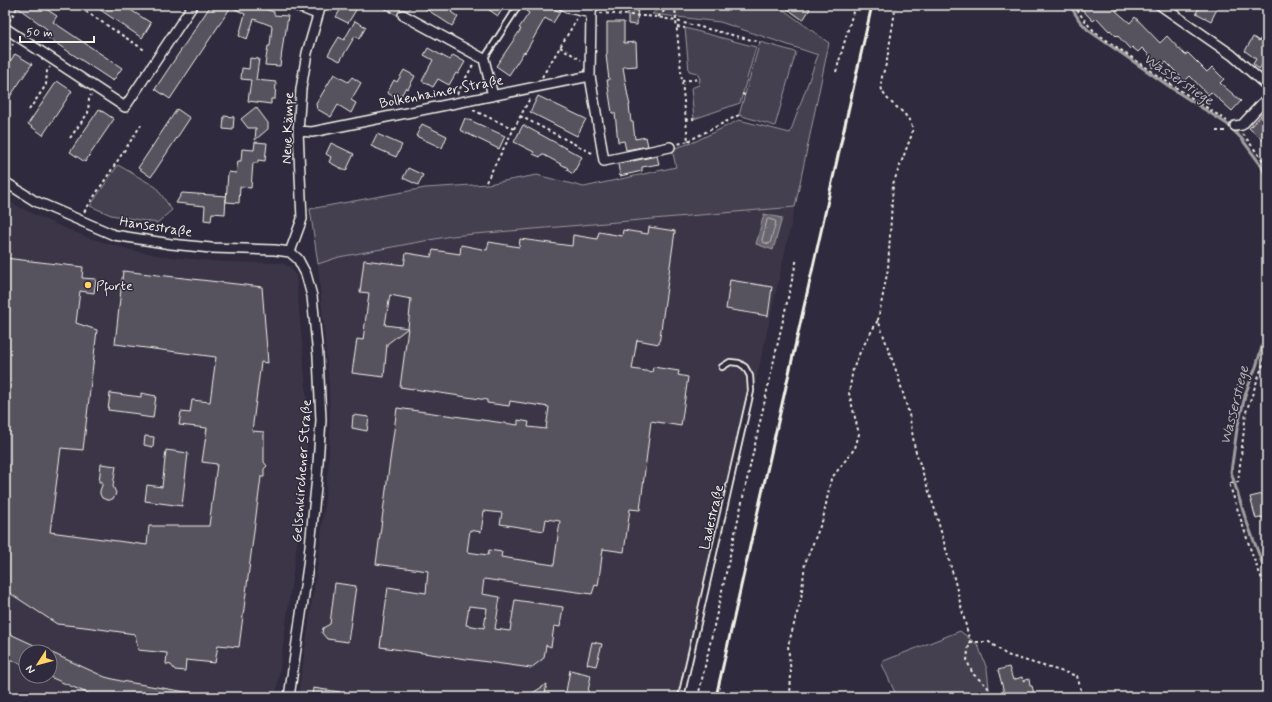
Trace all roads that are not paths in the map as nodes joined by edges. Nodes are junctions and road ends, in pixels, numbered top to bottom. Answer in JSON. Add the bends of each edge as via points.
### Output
{"nodes":[{"id":1,"x":193,"y":5,"type":"edge"},
{"id":2,"x":294,"y":5,"type":"edge"},
{"id":3,"x":321,"y":5,"type":"edge"},
{"id":4,"x":519,"y":5,"type":"edge"},
{"id":5,"x":563,"y":5,"type":"edge"},
{"id":6,"x":1160,"y":5,"type":"edge"},
{"id":7,"x":592,"y":9,"type":"edge"},
{"id":8,"x":317,"y":14,"type":"junction"},
{"id":9,"x":403,"y":15,"type":"road end"},
{"id":10,"x":7,"y":25,"type":"edge"},
{"id":11,"x":484,"y":59,"type":"junction"},
{"id":12,"x":590,"y":71,"type":"junction"},
{"id":13,"x":1267,"y":86,"type":"edge"},
{"id":14,"x":493,"y":96,"type":"junction"},
{"id":15,"x":1267,"y":98,"type":"edge"},
{"id":16,"x":1232,"y":129,"type":"road end"},
{"id":17,"x":298,"y":131,"type":"junction"},
{"id":18,"x":670,"y":147,"type":"road end"},
{"id":19,"x":5,"y":182,"type":"edge"},
{"id":20,"x":290,"y":252,"type":"junction"},
{"id":21,"x":722,"y":367,"type":"dead end"},
{"id":22,"x":289,"y":697,"type":"edge"},
{"id":23,"x":681,"y":697,"type":"edge"}],
"edges":[{"from":1,"to":10,"type":"street","via":[[125,107],[18,37]]},
{"from":2,"to":8,"type":"street"},
{"from":3,"to":8,"type":"street","name":"Neue Kämpe"},
{"from":4,"to":11,"type":"lane"},
{"from":5,"to":7,"type":"street","via":[[568,8]]},
{"from":6,"to":13,"type":"street","via":[[1232,55]]},
{"from":7,"to":12,"type":"street"},
{"from":8,"to":17,"type":"street","name":"Neue Kämpe","via":[[301,89]]},
{"from":9,"to":11,"type":"street"},
{"from":11,"to":14,"type":"street"},
{"from":12,"to":14,"type":"street","name":"Bolkenhainer Straße"},
{"from":12,"to":18,"type":"street","via":[[604,161]]},
{"from":14,"to":17,"type":"street","name":"Bolkenhainer Straße","via":[[312,132]]},
{"from":15,"to":16,"type":"street","via":[[1242,126]]},
{"from":17,"to":20,"type":"street","name":"Neue Kämpe","via":[[302,219]]},
{"from":19,"to":20,"type":"street","name":"Hansestraße","via":[[35,201],[114,235],[211,248]]},
{"from":20,"to":22,"type":"street","name":"Gelsenkirchener Straße","via":[[298,259],[306,274],[312,296],[321,420],[309,560]]},
{"from":21,"to":23,"type":"lane","name":"Ladestraße","via":[[730,362],[745,367],[750,376],[750,391]]}]}
